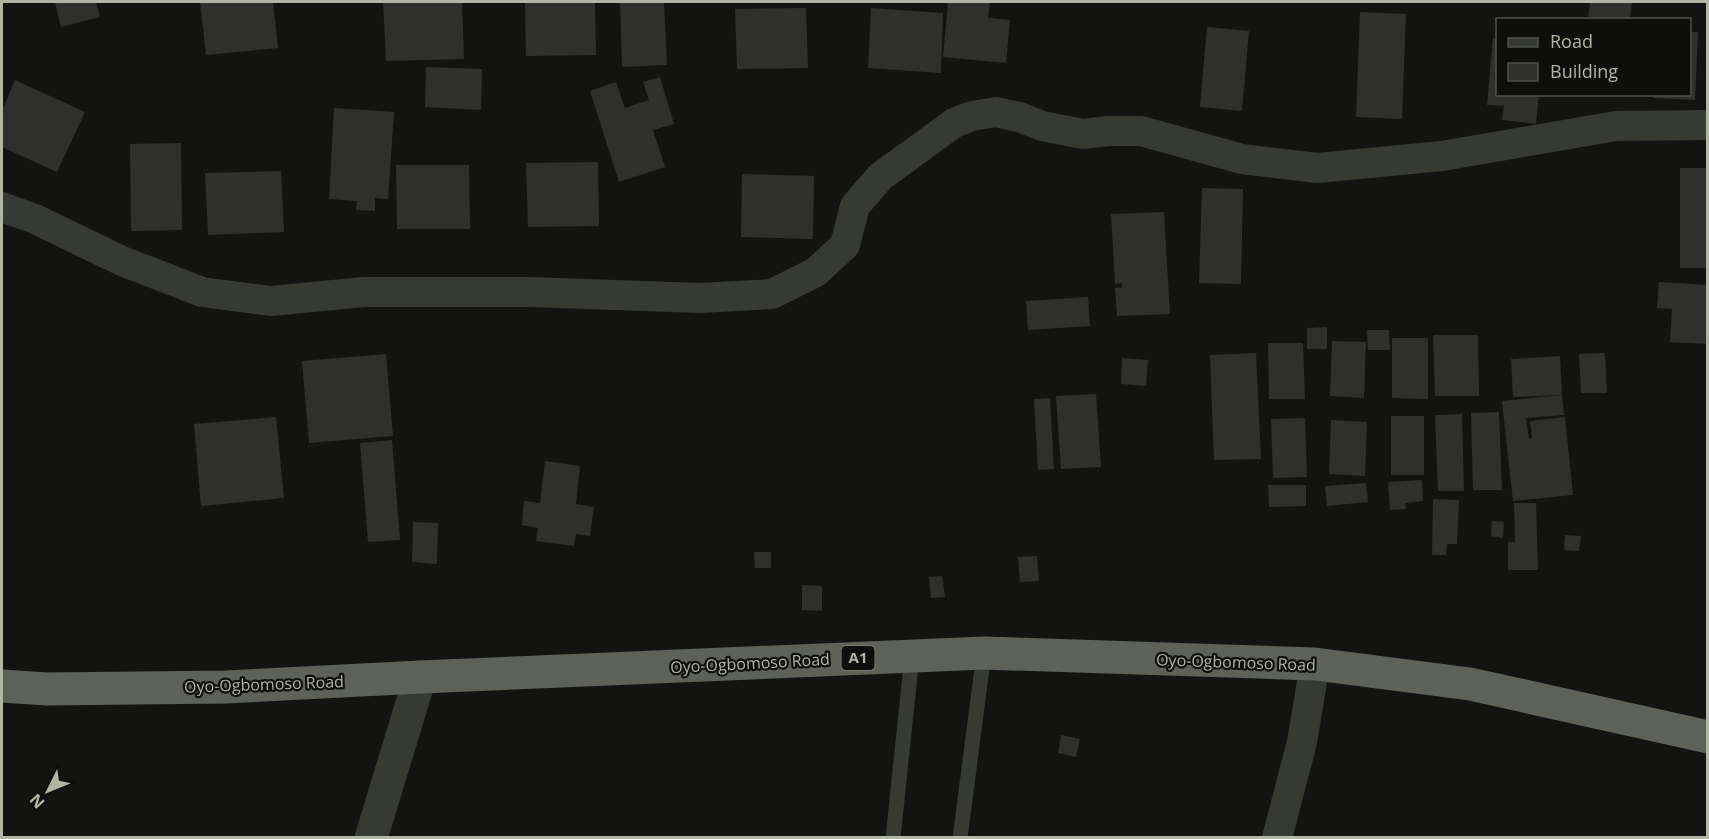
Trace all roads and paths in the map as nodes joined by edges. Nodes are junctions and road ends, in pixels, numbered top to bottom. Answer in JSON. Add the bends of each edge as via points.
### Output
{"nodes":[{"id":1,"x":1707,"y":125,"type":"edge"},
{"id":2,"x":2,"y":207,"type":"edge"},
{"id":3,"x":984,"y":653,"type":"junction"},
{"id":4,"x":912,"y":656,"type":"junction"},
{"id":5,"x":1315,"y":664,"type":"junction"},
{"id":6,"x":420,"y":677,"type":"junction"},
{"id":7,"x":2,"y":686,"type":"edge"},
{"id":8,"x":1707,"y":737,"type":"edge"},
{"id":9,"x":372,"y":837,"type":"edge"},
{"id":10,"x":894,"y":837,"type":"edge"},
{"id":11,"x":960,"y":837,"type":"edge"},
{"id":12,"x":1277,"y":837,"type":"edge"}],
"edges":[{"from":1,"to":2,"type":"street","via":[[1616,126],[1442,156],[1317,168],[1242,159],[1141,130],[1083,134],[996,112],[972,116],[954,123],[880,177],[855,206],[845,245],[816,272],[772,294],[699,298],[364,292],[271,302],[202,292]]},
{"from":3,"to":4,"type":"highway","name":"Oyo-Ogbomoso Road","number":"A1"},
{"from":3,"to":5,"type":"highway","name":"Oyo-Ogbomoso Road","number":"A1"},
{"from":3,"to":11,"type":"lane"},
{"from":4,"to":6,"type":"highway","name":"Oyo-Ogbomoso Road","number":"A1"},
{"from":4,"to":10,"type":"lane"},
{"from":5,"to":8,"type":"highway","name":"Oyo-Ogbomoso Road","number":"A1","via":[[1470,684]]},
{"from":5,"to":12,"type":"street","via":[[1302,742]]},
{"from":6,"to":7,"type":"highway","name":"Oyo-Ogbomoso Road","number":"A1","via":[[226,687],[47,690]]},
{"from":6,"to":9,"type":"street"}]}
